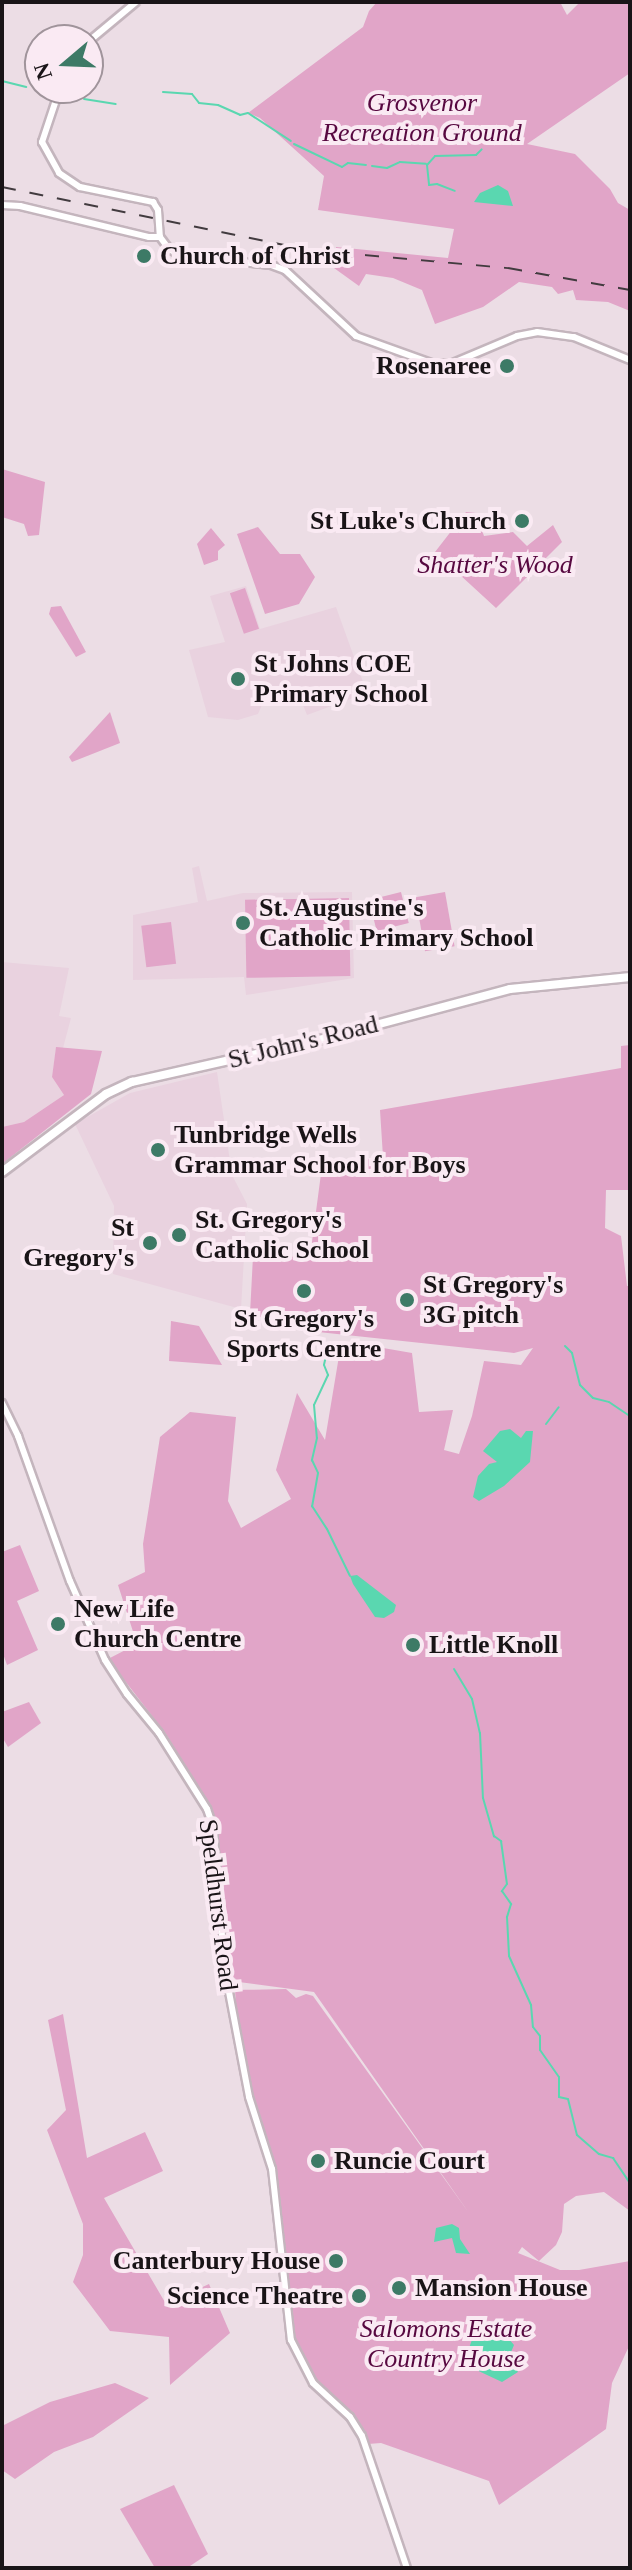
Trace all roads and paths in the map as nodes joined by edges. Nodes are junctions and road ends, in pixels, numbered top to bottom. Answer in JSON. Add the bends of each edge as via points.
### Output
{"nodes":[{"id":1,"x":136,"y":2,"type":"edge"},
{"id":2,"x":104,"y":29,"type":"edge"},
{"id":3,"x":54,"y":104,"type":"edge"},
{"id":4,"x":2,"y":205,"type":"edge"},
{"id":5,"x":160,"y":237,"type":"junction"},
{"id":6,"x":630,"y":360,"type":"edge"},
{"id":7,"x":630,"y":977,"type":"edge"},
{"id":8,"x":2,"y":1172,"type":"edge"},
{"id":9,"x":2,"y":1403,"type":"edge"},
{"id":10,"x":407,"y":2568,"type":"edge"}],
"edges":[{"from":1,"to":2,"type":"street"},
{"from":3,"to":5,"type":"street","via":[[42,137],[59,173],[80,187],[153,202]]},
{"from":4,"to":5,"type":"street"},
{"from":5,"to":6,"type":"street","via":[[183,256],[285,270],[356,336],[431,363],[453,363],[537,332],[574,337]]},
{"from":7,"to":8,"type":"highway","name":"St John's Road","via":[[510,989],[132,1082],[106,1094]]},
{"from":9,"to":10,"type":"street","name":"Speldhurst Road","via":[[105,1660],[159,1733],[213,1826],[225,1971],[249,2097],[272,2169],[291,2340],[322,2394],[350,2417],[362,2436]]}]}
